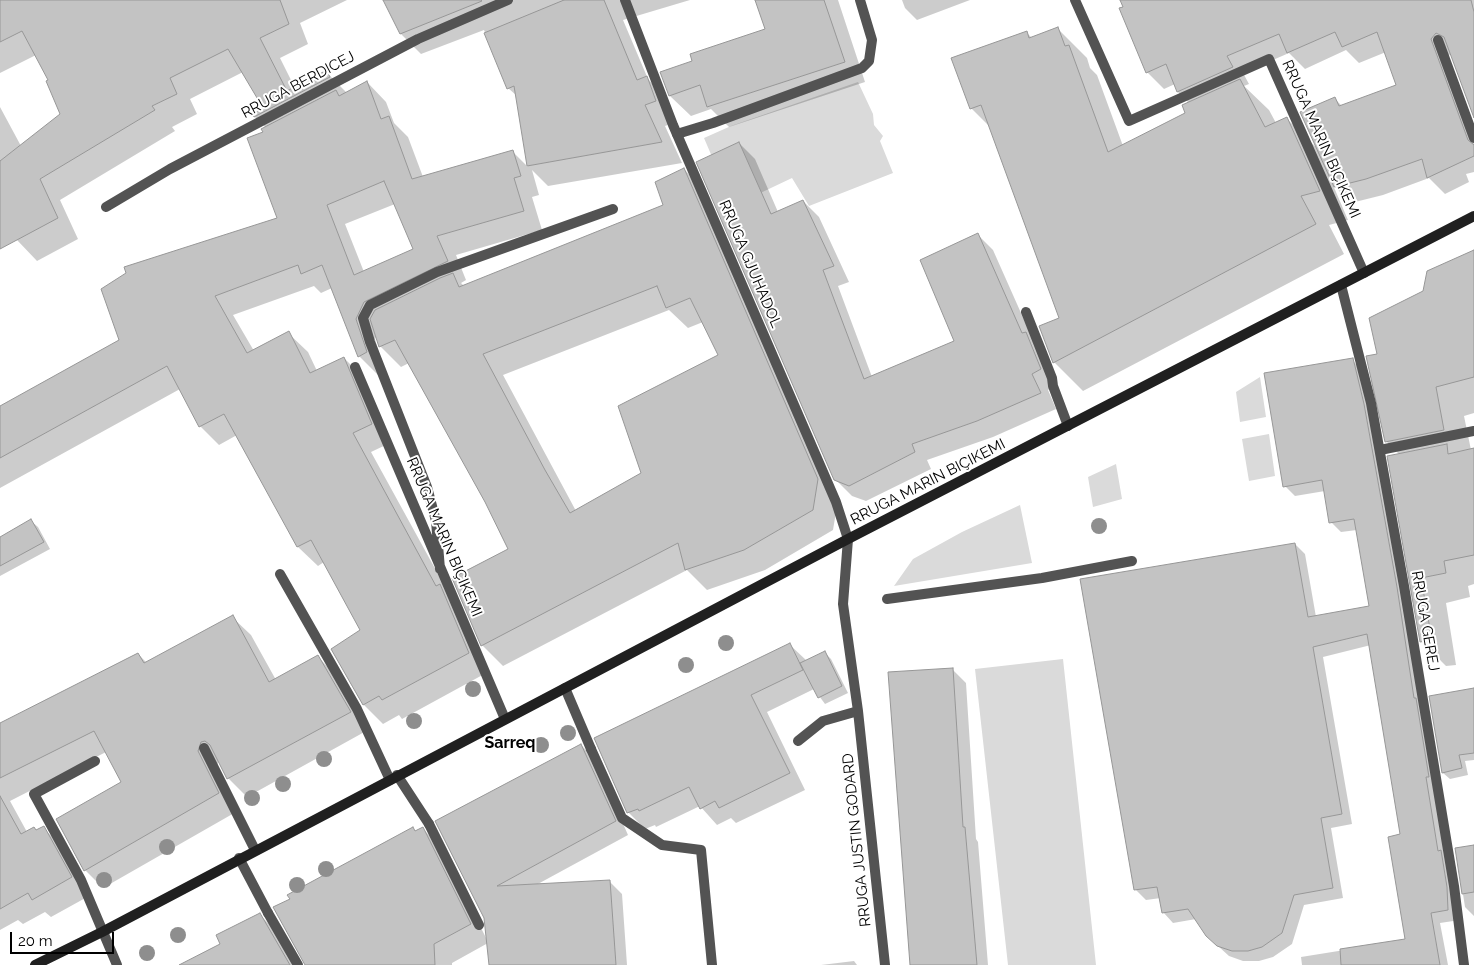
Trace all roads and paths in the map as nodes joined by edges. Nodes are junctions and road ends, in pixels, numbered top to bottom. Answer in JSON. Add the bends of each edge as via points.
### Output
{"nodes":[{"id":1,"x":508,"y":0,"type":"edge"},
{"id":2,"x":625,"y":0,"type":"edge"},
{"id":3,"x":860,"y":0,"type":"edge"},
{"id":4,"x":1075,"y":0,"type":"edge"},
{"id":5,"x":1438,"y":40,"type":"dead end"},
{"id":6,"x":677,"y":134,"type":"junction"},
{"id":7,"x":1474,"y":138,"type":"edge"},
{"id":8,"x":106,"y":207,"type":"dead end"},
{"id":9,"x":613,"y":208,"type":"dead end"},
{"id":10,"x":1474,"y":216,"type":"edge"},
{"id":11,"x":1364,"y":272,"type":"junction"},
{"id":12,"x":1341,"y":285,"type":"junction"},
{"id":13,"x":1026,"y":312,"type":"dead end"},
{"id":14,"x":355,"y":367,"type":"dead end"},
{"id":15,"x":1068,"y":426,"type":"junction"},
{"id":16,"x":1474,"y":430,"type":"edge"},
{"id":17,"x":1380,"y":450,"type":"junction"},
{"id":18,"x":848,"y":539,"type":"junction"},
{"id":19,"x":1132,"y":561,"type":"dead end"},
{"id":20,"x":440,"y":569,"type":"junction"},
{"id":21,"x":280,"y":574,"type":"dead end"},
{"id":22,"x":887,"y":599,"type":"dead end"},
{"id":23,"x":564,"y":688,"type":"junction"},
{"id":24,"x":858,"y":711,"type":"junction"},
{"id":25,"x":506,"y":719,"type":"junction"},
{"id":26,"x":798,"y":741,"type":"dead end"},
{"id":27,"x":204,"y":748,"type":"dead end"},
{"id":28,"x":95,"y":762,"type":"dead end"},
{"id":29,"x":393,"y":778,"type":"junction"},
{"id":30,"x":255,"y":850,"type":"junction"},
{"id":31,"x":240,"y":858,"type":"junction"},
{"id":32,"x":480,"y":925,"type":"dead end"},
{"id":33,"x":102,"y":932,"type":"junction"},
{"id":34,"x":35,"y":965,"type":"edge"},
{"id":35,"x":117,"y":965,"type":"edge"},
{"id":36,"x":298,"y":965,"type":"edge"},
{"id":37,"x":712,"y":965,"type":"edge"},
{"id":38,"x":885,"y":965,"type":"edge"},
{"id":39,"x":1464,"y":965,"type":"edge"}],
"edges":[{"from":1,"to":8,"type":"street","name":"RRUGA BERDICEJ","via":[[418,39],[170,169]]},
{"from":2,"to":6,"type":"street","name":"RRUGA GJUHADOL"},
{"from":3,"to":6,"type":"street","via":[[872,40],[869,61],[862,68]]},
{"from":4,"to":11,"type":"street","name":"RRUGA MARIN BIÇIKEMI","via":[[1129,121],[1269,59]]},
{"from":5,"to":7,"type":"street"},
{"from":6,"to":18,"type":"street","name":"RRUGA GJUHADOL","via":[[836,502]]},
{"from":9,"to":20,"type":"street","via":[[437,272],[370,305],[363,318],[428,487],[436,521]]},
{"from":10,"to":11,"type":"main road","name":"RRUGA MARIN BIÇIKEMI"},
{"from":11,"to":12,"type":"main road","name":"RRUGA MARIN BIÇIKEMI"},
{"from":12,"to":15,"type":"main road","name":"RRUGA MARIN BIÇIKEMI"},
{"from":12,"to":17,"type":"street","name":"RRUGA GEREJ"},
{"from":13,"to":15,"type":"street"},
{"from":14,"to":20,"type":"street","name":"RRUGA MARIN BIÇIKEMI"},
{"from":15,"to":18,"type":"main road","name":"RRUGA MARIN BIÇIKEMI"},
{"from":16,"to":17,"type":"street"},
{"from":17,"to":39,"type":"street","name":"RRUGA GEREJ","via":[[1449,857]]},
{"from":18,"to":23,"type":"main road","name":"RRUGA MARIN BIÇIKEMI"},
{"from":18,"to":24,"type":"street","name":"RRUGA JUSTIN GODARD","via":[[843,604]]},
{"from":19,"to":22,"type":"street","via":[[1042,578]]},
{"from":20,"to":25,"type":"street","name":"RRUGA MARIN BIÇIKEMI"},
{"from":21,"to":29,"type":"street"},
{"from":23,"to":25,"type":"main road","name":"RRUGA MARIN BIÇIKEMI"},
{"from":23,"to":37,"type":"street","via":[[622,818],[662,845],[700,850]]},
{"from":24,"to":26,"type":"street","via":[[823,721]]},
{"from":24,"to":38,"type":"street","name":"RRUGA JUSTIN GODARD"},
{"from":25,"to":29,"type":"main road","name":"RRUGA MARIN BIÇIKEMI"},
{"from":27,"to":30,"type":"street"},
{"from":28,"to":33,"type":"street","via":[[34,794],[81,880]]},
{"from":29,"to":30,"type":"main road","name":"RRUGA MARIN BIÇIKEMI"},
{"from":29,"to":32,"type":"street","via":[[429,824]]},
{"from":30,"to":31,"type":"main road","name":"RRUGA MARIN BIÇIKEMI"},
{"from":31,"to":33,"type":"main road","name":"RRUGA MARIN BIÇIKEMI"},
{"from":31,"to":36,"type":"street"},
{"from":33,"to":34,"type":"main road","name":"RRUGA MARIN BIÇIKEMI"},
{"from":33,"to":35,"type":"street"}]}
